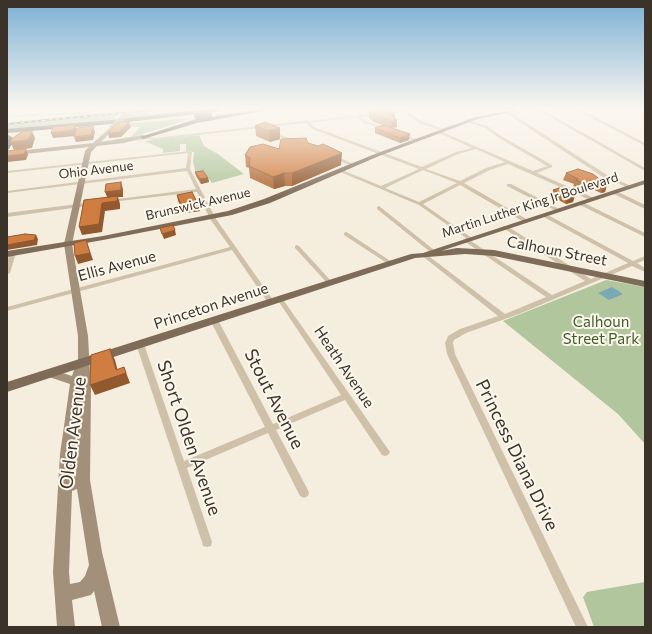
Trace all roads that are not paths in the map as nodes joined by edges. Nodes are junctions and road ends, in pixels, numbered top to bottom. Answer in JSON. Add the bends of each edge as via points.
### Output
{"nodes":[{"id":1,"x":12,"y":139,"type":"edge"},
{"id":2,"x":101,"y":139,"type":"edge"},
{"id":3,"x":138,"y":139,"type":"edge"},
{"id":4,"x":138,"y":139,"type":"edge"},
{"id":5,"x":288,"y":139,"type":"edge"},
{"id":6,"x":343,"y":139,"type":"edge"},
{"id":7,"x":413,"y":139,"type":"edge"},
{"id":8,"x":421,"y":139,"type":"edge"},
{"id":9,"x":457,"y":139,"type":"edge"},
{"id":10,"x":503,"y":139,"type":"edge"},
{"id":11,"x":548,"y":139,"type":"edge"},
{"id":12,"x":590,"y":139,"type":"edge"},
{"id":13,"x":633,"y":139,"type":"edge"},
{"id":14,"x":417,"y":140,"type":"junction"},
{"id":15,"x":124,"y":141,"type":"junction"},
{"id":16,"x":95,"y":144,"type":"junction"},
{"id":17,"x":302,"y":144,"type":"edge"},
{"id":18,"x":645,"y":145,"type":"edge"},
{"id":19,"x":75,"y":146,"type":"junction"},
{"id":20,"x":476,"y":148,"type":"junction"},
{"id":21,"x":88,"y":151,"type":"junction"},
{"id":22,"x":8,"y":152,"type":"edge"},
{"id":23,"x":383,"y":153,"type":"junction"},
{"id":24,"x":328,"y":155,"type":"edge"},
{"id":25,"x":509,"y":162,"type":"junction"},
{"id":26,"x":85,"y":163,"type":"junction"},
{"id":27,"x":354,"y":165,"type":"junction"},
{"id":28,"x":423,"y":168,"type":"junction"},
{"id":29,"x":188,"y":170,"type":"junction"},
{"id":30,"x":645,"y":170,"type":"edge"},
{"id":31,"x":340,"y":171,"type":"junction"},
{"id":32,"x":7,"y":172,"type":"edge"},
{"id":33,"x":533,"y":173,"type":"junction"},
{"id":34,"x":645,"y":182,"type":"edge"},
{"id":35,"x":81,"y":183,"type":"junction"},
{"id":36,"x":460,"y":183,"type":"junction"},
{"id":37,"x":512,"y":184,"type":"dead end"},
{"id":38,"x":631,"y":187,"type":"junction"},
{"id":39,"x":381,"y":188,"type":"junction"},
{"id":40,"x":198,"y":190,"type":"junction"},
{"id":41,"x":7,"y":192,"type":"edge"},
{"id":42,"x":614,"y":192,"type":"junction"},
{"id":43,"x":592,"y":199,"type":"junction"},
{"id":44,"x":107,"y":202,"type":"edge"},
{"id":45,"x":99,"y":203,"type":"edge"},
{"id":46,"x":580,"y":203,"type":"junction"},
{"id":47,"x":418,"y":204,"type":"junction"},
{"id":48,"x":77,"y":206,"type":"junction"},
{"id":49,"x":645,"y":206,"type":"edge"},
{"id":50,"x":379,"y":208,"type":"dead end"},
{"id":51,"x":558,"y":210,"type":"junction"},
{"id":52,"x":7,"y":215,"type":"edge"},
{"id":53,"x":544,"y":215,"type":"junction"},
{"id":54,"x":212,"y":216,"type":"junction"},
{"id":55,"x":526,"y":220,"type":"junction"},
{"id":56,"x":505,"y":228,"type":"junction"},
{"id":57,"x":346,"y":234,"type":"dead end"},
{"id":58,"x":645,"y":235,"type":"edge"},
{"id":59,"x":468,"y":239,"type":"junction"},
{"id":60,"x":68,"y":244,"type":"junction"},
{"id":61,"x":297,"y":247,"type":"dead end"},
{"id":62,"x":234,"y":248,"type":"junction"},
{"id":63,"x":427,"y":252,"type":"junction"},
{"id":64,"x":485,"y":252,"type":"junction"},
{"id":65,"x":10,"y":253,"type":"edge"},
{"id":66,"x":645,"y":258,"type":"edge"},
{"id":67,"x":633,"y":263,"type":"junction"},
{"id":68,"x":392,"y":264,"type":"junction"},
{"id":69,"x":570,"y":268,"type":"junction"},
{"id":70,"x":645,"y":270,"type":"edge"},
{"id":71,"x":7,"y":273,"type":"edge"},
{"id":72,"x":606,"y":275,"type":"junction"},
{"id":73,"x":590,"y":281,"type":"junction"},
{"id":74,"x":330,"y":283,"type":"junction"},
{"id":75,"x":645,"y":284,"type":"edge"},
{"id":76,"x":75,"y":290,"type":"junction"},
{"id":77,"x":550,"y":297,"type":"junction"},
{"id":78,"x":275,"y":301,"type":"junction"},
{"id":79,"x":7,"y":309,"type":"edge"},
{"id":80,"x":499,"y":317,"type":"junction"},
{"id":81,"x":214,"y":320,"type":"junction"},
{"id":82,"x":140,"y":344,"type":"junction"},
{"id":83,"x":83,"y":362,"type":"junction"},
{"id":84,"x":50,"y":373,"type":"junction"},
{"id":85,"x":76,"y":382,"type":"junction"},
{"id":86,"x":7,"y":387,"type":"edge"},
{"id":87,"x":347,"y":396,"type":"junction"},
{"id":88,"x":271,"y":428,"type":"junction"},
{"id":89,"x":384,"y":452,"type":"dead end"},
{"id":90,"x":182,"y":466,"type":"junction"},
{"id":91,"x":83,"y":480,"type":"junction"},
{"id":92,"x":64,"y":487,"type":"junction"},
{"id":93,"x":304,"y":493,"type":"dead end"},
{"id":94,"x":207,"y":542,"type":"dead end"},
{"id":95,"x":97,"y":565,"type":"junction"},
{"id":96,"x":62,"y":588,"type":"junction"},
{"id":97,"x":66,"y":627,"type":"edge"},
{"id":98,"x":112,"y":627,"type":"edge"},
{"id":99,"x":582,"y":627,"type":"edge"}],
"edges":[{"from":1,"to":22,"type":"highway"},
{"from":2,"to":16,"type":"main road","bridge":true},
{"from":3,"to":15,"type":"main road"},
{"from":4,"to":15,"type":"street"},
{"from":5,"to":17,"type":"street"},
{"from":6,"to":23,"type":"street"},
{"from":7,"to":14,"type":"street"},
{"from":8,"to":14,"type":"main road","name":"Brunswick Avenue"},
{"from":9,"to":20,"type":"street"},
{"from":10,"to":33,"type":"street","via":[[550,166]]},
{"from":11,"to":38,"type":"street","via":[[605,176]]},
{"from":12,"to":30,"type":"street"},
{"from":13,"to":18,"type":"street"},
{"from":14,"to":23,"type":"main road","name":"Brunswick Avenue"},
{"from":15,"to":16,"type":"main road"},
{"from":16,"to":19,"type":"main road"},
{"from":16,"to":21,"type":"main road"},
{"from":19,"to":21,"type":"main road"},
{"from":19,"to":22,"type":"main road"},
{"from":20,"to":25,"type":"street"},
{"from":20,"to":28,"type":"street","via":[[457,153]]},
{"from":21,"to":26,"type":"main road"},
{"from":23,"to":27,"type":"main road","name":"Brunswick Avenue"},
{"from":23,"to":28,"type":"street"},
{"from":24,"to":27,"type":"street"},
{"from":25,"to":33,"type":"street"},
{"from":25,"to":36,"type":"street"},
{"from":26,"to":29,"type":"street","via":[[190,152]]},
{"from":26,"to":32,"type":"street"},
{"from":26,"to":35,"type":"main road"},
{"from":27,"to":31,"type":"main road","name":"Brunswick Avenue"},
{"from":28,"to":36,"type":"street"},
{"from":28,"to":39,"type":"street"},
{"from":29,"to":35,"type":"street","name":"Ohio Avenue"},
{"from":29,"to":40,"type":"street","name":"Heath Avenue"},
{"from":31,"to":39,"type":"street"},
{"from":31,"to":54,"type":"main road","name":"Brunswick Avenue","via":[[264,202]]},
{"from":33,"to":43,"type":"street"},
{"from":34,"to":38,"type":"main road","name":"Martin Luther King Jr Boulevard"},
{"from":35,"to":41,"type":"street","name":"Ohio Avenue"},
{"from":35,"to":48,"type":"main road"},
{"from":36,"to":47,"type":"street"},
{"from":36,"to":55,"type":"street"},
{"from":37,"to":51,"type":"street"},
{"from":38,"to":42,"type":"main road","name":"Martin Luther King Jr Boulevard"},
{"from":39,"to":47,"type":"street"},
{"from":40,"to":44,"type":"street"},
{"from":40,"to":54,"type":"street","name":"Heath Avenue"},
{"from":42,"to":43,"type":"main road","name":"Martin Luther King Jr Boulevard"},
{"from":42,"to":49,"type":"street"},
{"from":43,"to":46,"type":"main road","name":"Martin Luther King Jr Boulevard"},
{"from":45,"to":48,"type":"street"},
{"from":46,"to":51,"type":"main road","name":"Martin Luther King Jr Boulevard"},
{"from":46,"to":58,"type":"street"},
{"from":47,"to":59,"type":"street"},
{"from":48,"to":52,"type":"street"},
{"from":48,"to":60,"type":"main road"},
{"from":50,"to":63,"type":"street"},
{"from":51,"to":53,"type":"main road","name":"Martin Luther King Jr Boulevard"},
{"from":53,"to":55,"type":"main road","name":"Martin Luther King Jr Boulevard"},
{"from":53,"to":67,"type":"street"},
{"from":54,"to":60,"type":"main road","name":"Brunswick Avenue"},
{"from":54,"to":62,"type":"street","name":"Heath Avenue"},
{"from":55,"to":56,"type":"main road","name":"Martin Luther King Jr Boulevard"},
{"from":56,"to":59,"type":"main road","name":"Martin Luther King Jr Boulevard"},
{"from":56,"to":69,"type":"street"},
{"from":57,"to":68,"type":"street"},
{"from":59,"to":63,"type":"main road","name":"Martin Luther King Jr Boulevard"},
{"from":59,"to":64,"type":"street"},
{"from":60,"to":65,"type":"main road","name":"Brunswick Avenue"},
{"from":60,"to":76,"type":"main road"},
{"from":61,"to":74,"type":"street"},
{"from":62,"to":76,"type":"street","name":"Ellis Avenue"},
{"from":62,"to":78,"type":"street","name":"Heath Avenue"},
{"from":63,"to":64,"type":"main road","name":"Calhoun Street","via":[[434,255]]},
{"from":63,"to":68,"type":"main road","name":"Princeton Avenue"},
{"from":63,"to":80,"type":"street"},
{"from":64,"to":69,"type":"main road","name":"Calhoun Street"},
{"from":64,"to":77,"type":"street"},
{"from":65,"to":71,"type":"street"},
{"from":66,"to":67,"type":"street"},
{"from":67,"to":70,"type":"street"},
{"from":67,"to":72,"type":"street"},
{"from":68,"to":74,"type":"main road","name":"Princeton Avenue"},
{"from":69,"to":72,"type":"main road","name":"Calhoun Street"},
{"from":69,"to":73,"type":"street"},
{"from":72,"to":73,"type":"street"},
{"from":72,"to":75,"type":"main road","name":"Calhoun Street"},
{"from":73,"to":77,"type":"street"},
{"from":74,"to":78,"type":"main road","name":"Princeton Avenue"},
{"from":76,"to":79,"type":"street","name":"Ellis Avenue"},
{"from":76,"to":83,"type":"main road","via":[[83,336]]},
{"from":77,"to":80,"type":"street"},
{"from":78,"to":81,"type":"main road","name":"Princeton Avenue"},
{"from":78,"to":87,"type":"street","name":"Heath Avenue"},
{"from":80,"to":99,"type":"street","name":"Princess Diana Drive","via":[[456,334],[451,338],[449,348]]},
{"from":81,"to":82,"type":"main road","name":"Princeton Avenue"},
{"from":81,"to":88,"type":"street","name":"Stout Avenue"},
{"from":82,"to":83,"type":"main road","name":"Princeton Avenue"},
{"from":82,"to":90,"type":"street","name":"Short Olden Avenue"},
{"from":83,"to":84,"type":"main road","name":"Princeton Avenue"},
{"from":83,"to":85,"type":"main road","name":"Olden Avenue"},
{"from":83,"to":91,"type":"main road","name":"Olden Avenue"},
{"from":84,"to":85,"type":"main road"},
{"from":84,"to":86,"type":"main road","name":"Princeton Avenue"},
{"from":85,"to":92,"type":"main road","name":"Olden Avenue"},
{"from":87,"to":88,"type":"street"},
{"from":87,"to":89,"type":"street","name":"Heath Avenue"},
{"from":88,"to":90,"type":"street"},
{"from":88,"to":93,"type":"street","name":"Stout Avenue"},
{"from":90,"to":94,"type":"street","name":"Short Olden Avenue"},
{"from":91,"to":92,"type":"main road"},
{"from":91,"to":95,"type":"main road","name":"Olden Avenue"},
{"from":92,"to":96,"type":"main road","name":"Olden Avenue"},
{"from":95,"to":96,"type":"main road","via":[[92,581],[85,589],[68,592]]},
{"from":95,"to":98,"type":"main road","name":"Olden Avenue"},
{"from":96,"to":97,"type":"main road","name":"Olden Avenue"}]}
